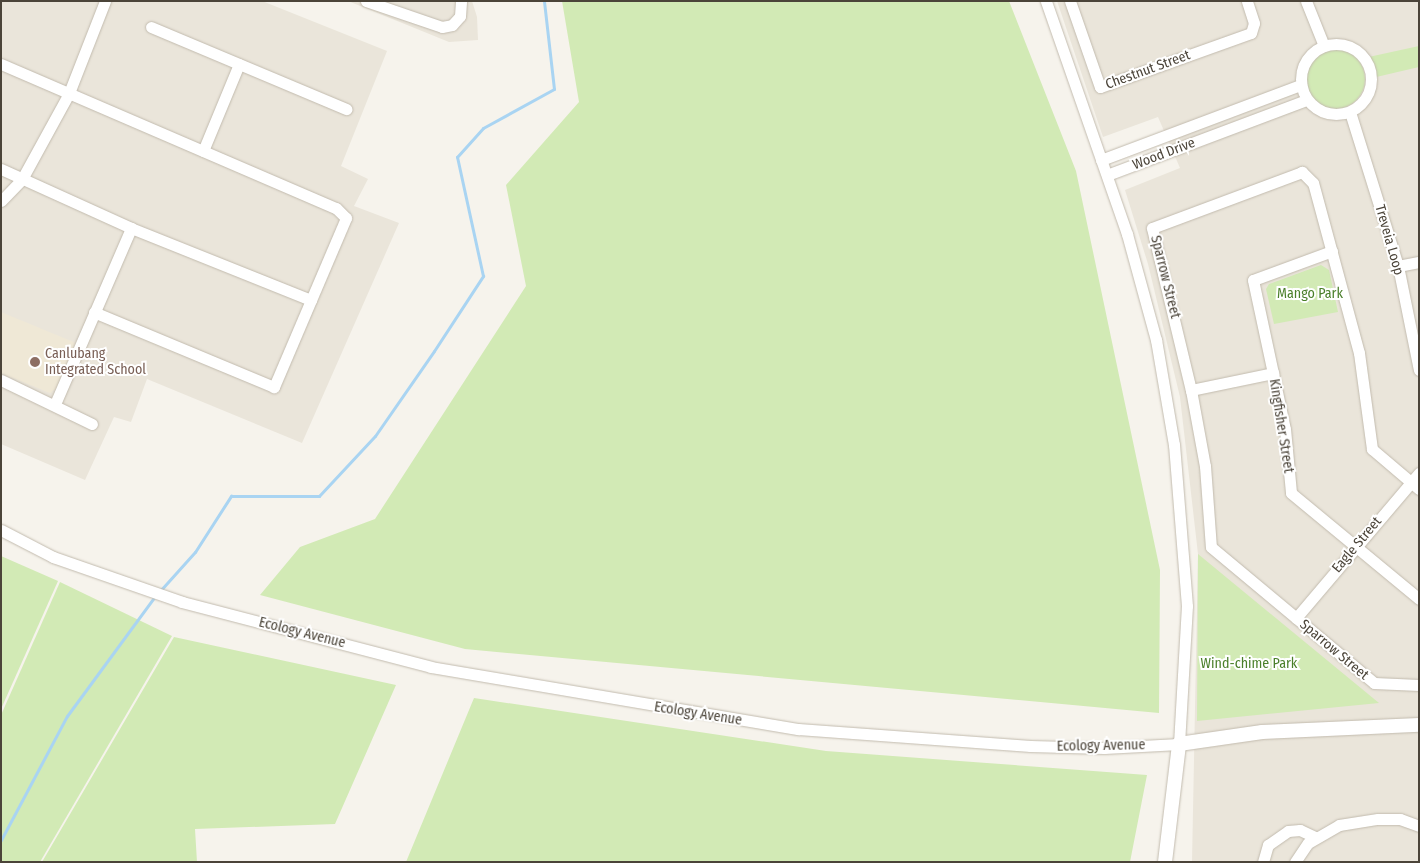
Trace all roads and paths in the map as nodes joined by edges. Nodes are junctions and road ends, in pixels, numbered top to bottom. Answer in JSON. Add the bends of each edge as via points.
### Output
{"nodes":[{"id":1,"x":106,"y":1,"type":"edge"},
{"id":2,"x":366,"y":1,"type":"edge"},
{"id":3,"x":460,"y":1,"type":"edge"},
{"id":4,"x":1046,"y":1,"type":"edge"},
{"id":5,"x":1070,"y":1,"type":"edge"},
{"id":6,"x":1246,"y":1,"type":"edge"},
{"id":7,"x":1306,"y":1,"type":"edge"},
{"id":8,"x":151,"y":27,"type":"dead end"},
{"id":9,"x":1324,"y":46,"type":"junction"},
{"id":10,"x":1,"y":64,"type":"edge"},
{"id":11,"x":239,"y":64,"type":"junction"},
{"id":12,"x":1301,"y":86,"type":"junction"},
{"id":13,"x":68,"y":93,"type":"junction"},
{"id":14,"x":1307,"y":100,"type":"junction"},
{"id":15,"x":346,"y":109,"type":"dead end"},
{"id":16,"x":1350,"y":112,"type":"junction"},
{"id":17,"x":1216,"y":117,"type":"junction"},
{"id":18,"x":1222,"y":132,"type":"junction"},
{"id":19,"x":203,"y":151,"type":"junction"},
{"id":20,"x":1101,"y":160,"type":"junction"},
{"id":21,"x":1,"y":169,"type":"edge"},
{"id":22,"x":1106,"y":175,"type":"junction"},
{"id":23,"x":22,"y":179,"type":"junction"},
{"id":24,"x":1,"y":202,"type":"edge"},
{"id":25,"x":131,"y":228,"type":"junction"},
{"id":26,"x":1332,"y":250,"type":"junction"},
{"id":27,"x":1419,"y":262,"type":"edge"},
{"id":28,"x":1398,"y":266,"type":"junction"},
{"id":29,"x":311,"y":300,"type":"junction"},
{"id":30,"x":94,"y":312,"type":"junction"},
{"id":31,"x":1419,"y":370,"type":"edge"},
{"id":32,"x":1273,"y":373,"type":"junction"},
{"id":33,"x":1,"y":380,"type":"edge"},
{"id":34,"x":1191,"y":390,"type":"junction"},
{"id":35,"x":55,"y":404,"type":"junction"},
{"id":36,"x":92,"y":424,"type":"dead end"},
{"id":37,"x":1419,"y":473,"type":"edge"},
{"id":38,"x":1415,"y":486,"type":"edge"},
{"id":39,"x":1,"y":530,"type":"edge"},
{"id":40,"x":1356,"y":547,"type":"junction"},
{"id":41,"x":1419,"y":599,"type":"edge"},
{"id":42,"x":1296,"y":618,"type":"junction"},
{"id":43,"x":1419,"y":685,"type":"edge"},
{"id":44,"x":1419,"y":726,"type":"edge"},
{"id":45,"x":1178,"y":744,"type":"junction"},
{"id":46,"x":1419,"y":826,"type":"edge"},
{"id":47,"x":1315,"y":837,"type":"junction"},
{"id":48,"x":1165,"y":862,"type":"edge"},
{"id":49,"x":1263,"y":862,"type":"edge"},
{"id":50,"x":1295,"y":862,"type":"edge"}],
"edges":[{"from":1,"to":13,"type":"street"},
{"from":2,"to":3,"type":"street","via":[[442,27],[452,25],[460,16]]},
{"from":4,"to":20,"type":"street"},
{"from":5,"to":6,"type":"street","name":"Chestnut Street","via":[[1100,87],[1251,32],[1254,23]]},
{"from":7,"to":9,"type":"street"},
{"from":8,"to":11,"type":"street"},
{"from":9,"to":12,"type":"street","via":[[1305,61]]},
{"from":9,"to":16,"type":"street","via":[[1346,45],[1364,58],[1369,67],[1370,88],[1363,102]]},
{"from":10,"to":13,"type":"street"},
{"from":11,"to":15,"type":"street"},
{"from":11,"to":19,"type":"street"},
{"from":12,"to":14,"type":"street"},
{"from":12,"to":17,"type":"street","name":"Wood Drive"},
{"from":13,"to":19,"type":"street"},
{"from":13,"to":23,"type":"street"},
{"from":14,"to":16,"type":"street","via":[[1326,113]]},
{"from":14,"to":18,"type":"street","name":"Wood Drive"},
{"from":16,"to":28,"type":"street","name":"Treveia Loop"},
{"from":17,"to":18,"type":"street"},
{"from":17,"to":20,"type":"street","name":"Wood Drive"},
{"from":18,"to":22,"type":"street","name":"Wood Drive"},
{"from":19,"to":29,"type":"street","via":[[336,208],[346,218]]},
{"from":20,"to":22,"type":"street"},
{"from":21,"to":23,"type":"street"},
{"from":22,"to":45,"type":"street","via":[[1127,234],[1156,340],[1174,445],[1188,606]]},
{"from":23,"to":24,"type":"street"},
{"from":23,"to":25,"type":"street"},
{"from":25,"to":29,"type":"street"},
{"from":25,"to":30,"type":"street"},
{"from":26,"to":32,"type":"street","name":"Kingfisher Street","via":[[1253,280]]},
{"from":26,"to":34,"type":"street","name":"Sparrow Street","via":[[1314,183],[1302,172],[1152,228]]},
{"from":26,"to":38,"type":"street","name":"Sparrow Street","via":[[1359,353],[1372,449]]},
{"from":27,"to":28,"type":"street"},
{"from":28,"to":31,"type":"street","name":"Treveia Loop"},
{"from":29,"to":30,"type":"street","via":[[274,387]]},
{"from":30,"to":35,"type":"street"},
{"from":32,"to":34,"type":"street"},
{"from":32,"to":40,"type":"street","name":"Kingfisher Street","via":[[1285,429],[1291,493]]},
{"from":33,"to":35,"type":"street"},
{"from":34,"to":42,"type":"street","name":"Sparrow Street","via":[[1205,466],[1211,547]]},
{"from":35,"to":36,"type":"street"},
{"from":37,"to":38,"type":"street","name":"Eagle Street"},
{"from":38,"to":40,"type":"street","name":"Eagle Street"},
{"from":39,"to":45,"type":"street","name":"Ecology Avenue","via":[[54,557],[182,602],[431,667],[798,729],[1030,746],[1104,748]]},
{"from":40,"to":41,"type":"street","name":"Kingfisher Street"},
{"from":40,"to":42,"type":"street","name":"Eagle Street"},
{"from":42,"to":43,"type":"street","name":"Sparrow Street","via":[[1374,683]]},
{"from":44,"to":45,"type":"street","name":"Ecology Avenue","via":[[1262,732]]},
{"from":45,"to":48,"type":"street"},
{"from":46,"to":47,"type":"street","via":[[1400,819],[1359,821],[1339,825]]},
{"from":47,"to":49,"type":"street","via":[[1300,830],[1288,831],[1268,844]]},
{"from":47,"to":50,"type":"street"}]}
